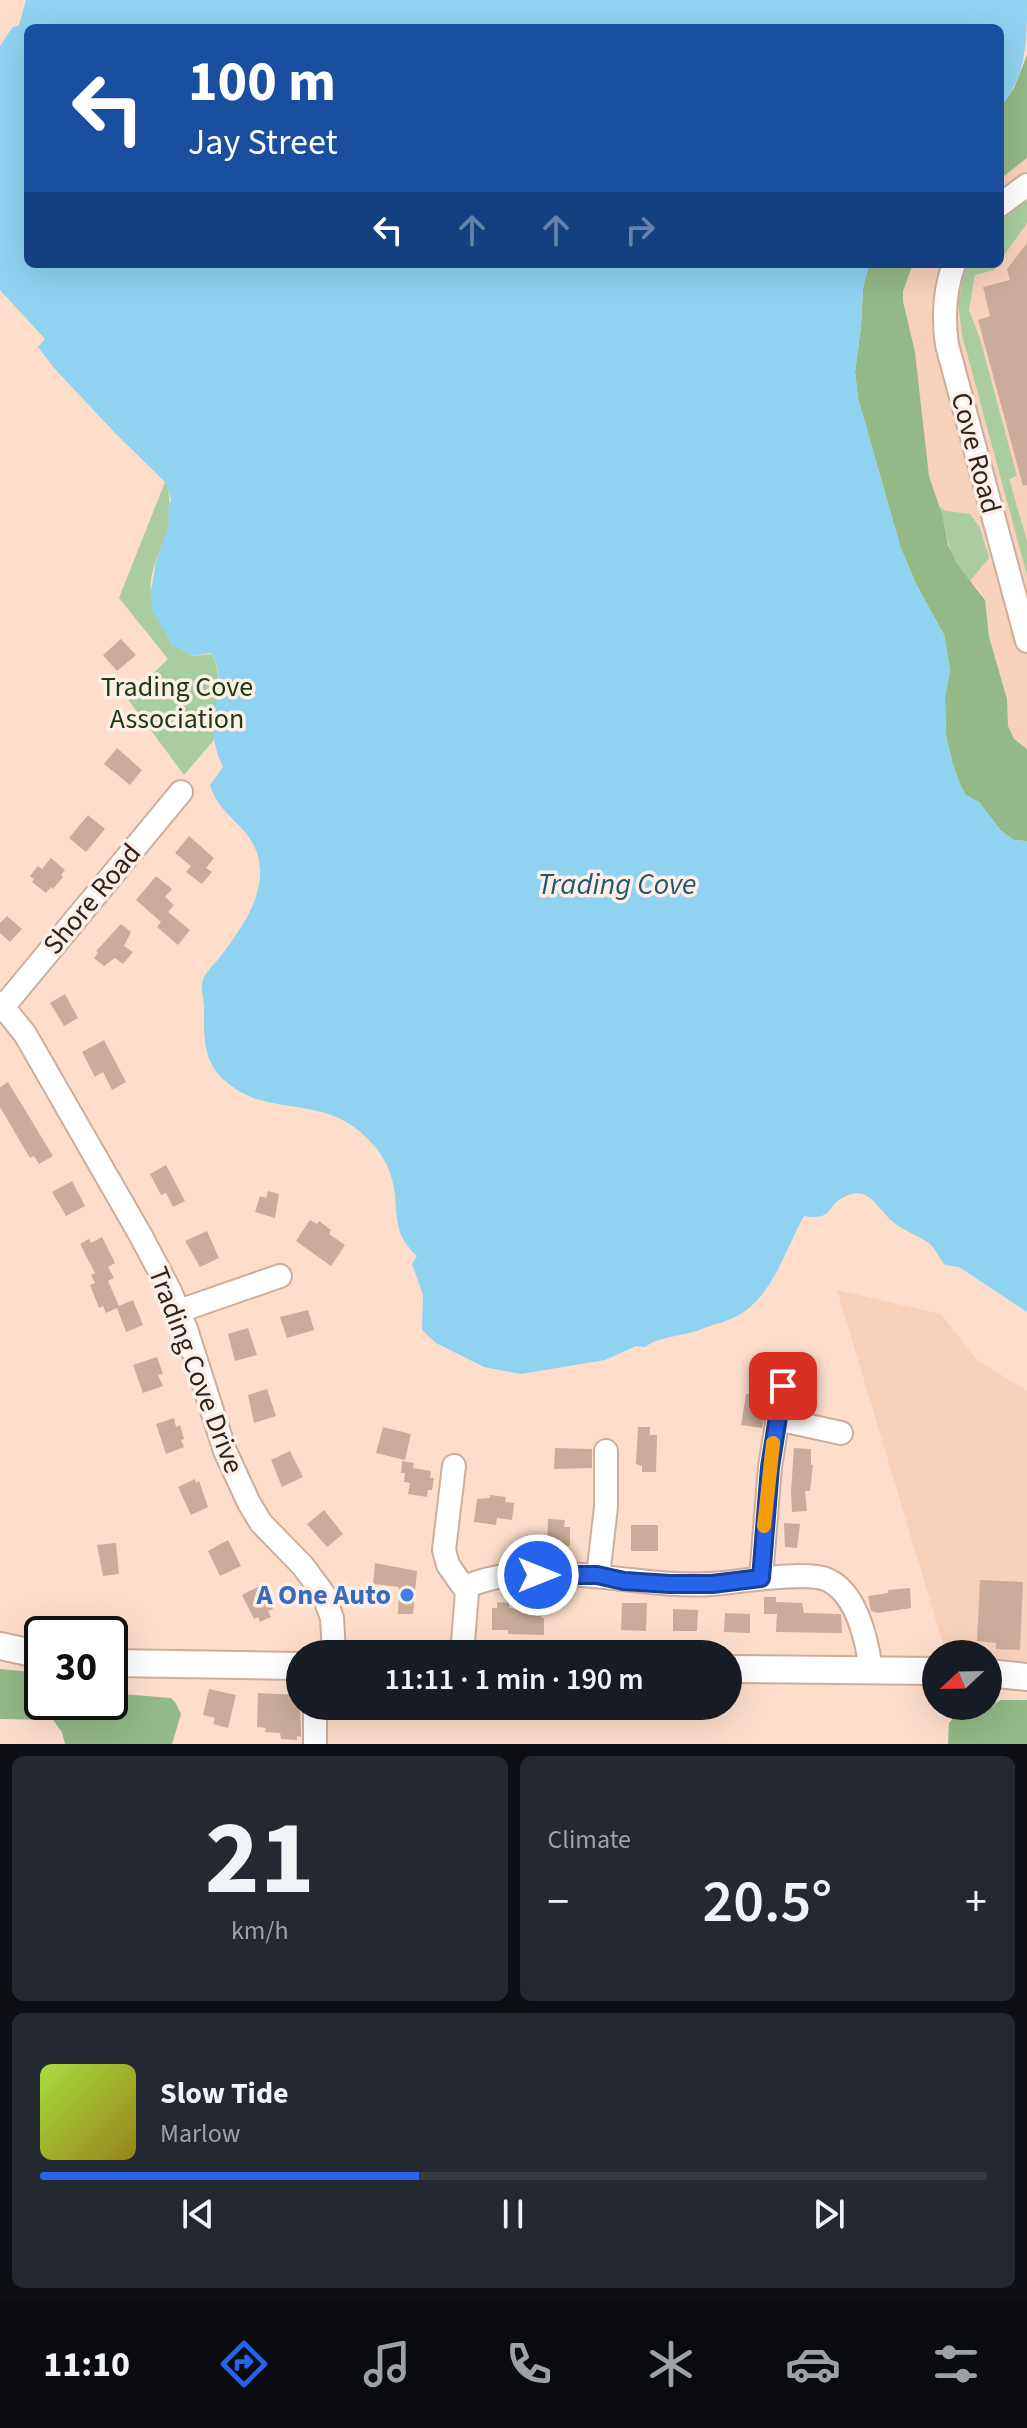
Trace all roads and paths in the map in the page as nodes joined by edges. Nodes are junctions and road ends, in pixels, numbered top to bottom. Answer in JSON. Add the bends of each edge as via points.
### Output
{"nodes":[{"id":1,"x":1027,"y":185,"type":"edge"},
{"id":2,"x":1004,"y":202,"type":"edge"},
{"id":3,"x":953,"y":268,"type":"edge"},
{"id":4,"x":1027,"y":641,"type":"edge"},
{"id":5,"x":181,"y":792,"type":"dead end"},
{"id":6,"x":2,"y":1004,"type":"edge"},
{"id":7,"x":280,"y":1276,"type":"dead end"},
{"id":8,"x":179,"y":1311,"type":"junction"},
{"id":9,"x":783,"y":1386,"type":"dead end"},
{"id":10,"x":777,"y":1419,"type":"junction"},
{"id":11,"x":841,"y":1433,"type":"dead end"},
{"id":12,"x":606,"y":1451,"type":"dead end"},
{"id":13,"x":454,"y":1466,"type":"dead end"},
{"id":14,"x":598,"y":1576,"type":"junction"},
{"id":15,"x":761,"y":1578,"type":"junction"},
{"id":16,"x":465,"y":1587,"type":"junction"},
{"id":17,"x":333,"y":1640,"type":"edge"},
{"id":18,"x":463,"y":1640,"type":"edge"},
{"id":19,"x":0,"y":1646,"type":"edge"},
{"id":20,"x":24,"y":1651,"type":"edge"},
{"id":21,"x":128,"y":1663,"type":"edge"},
{"id":22,"x":286,"y":1666,"type":"edge"},
{"id":23,"x":742,"y":1669,"type":"edge"},
{"id":24,"x":871,"y":1670,"type":"junction"},
{"id":25,"x":922,"y":1671,"type":"edge"},
{"id":26,"x":1002,"y":1674,"type":"edge"},
{"id":27,"x":1027,"y":1677,"type":"edge"},
{"id":28,"x":315,"y":1720,"type":"edge"},
{"id":29,"x":315,"y":1744,"type":"edge"}],
"edges":[{"from":1,"to":2,"type":"street"},
{"from":3,"to":4,"type":"street","name":"Cove Road","via":[[944,311],[947,345]]},
{"from":5,"to":6,"type":"street","name":"Shore Road"},
{"from":6,"to":8,"type":"street","name":"Trading Cove Drive","via":[[107,1176]]},
{"from":7,"to":8,"type":"street"},
{"from":8,"to":17,"type":"street","name":"Trading Cove Drive","via":[[233,1470],[261,1523],[323,1593]]},
{"from":9,"to":10,"type":"street"},
{"from":10,"to":11,"type":"street"},
{"from":10,"to":15,"type":"street"},
{"from":12,"to":14,"type":"street"},
{"from":13,"to":16,"type":"street","via":[[444,1550]]},
{"from":14,"to":15,"type":"street","via":[[670,1584]]},
{"from":14,"to":16,"type":"street","via":[[503,1575]]},
{"from":15,"to":24,"type":"street","via":[[822,1578],[838,1587],[856,1615]]},
{"from":16,"to":18,"type":"street"},
{"from":19,"to":20,"type":"main road"},
{"from":21,"to":22,"type":"main road"},
{"from":23,"to":24,"type":"main road"},
{"from":24,"to":25,"type":"main road"},
{"from":26,"to":27,"type":"main road"},
{"from":28,"to":29,"type":"street"}]}
